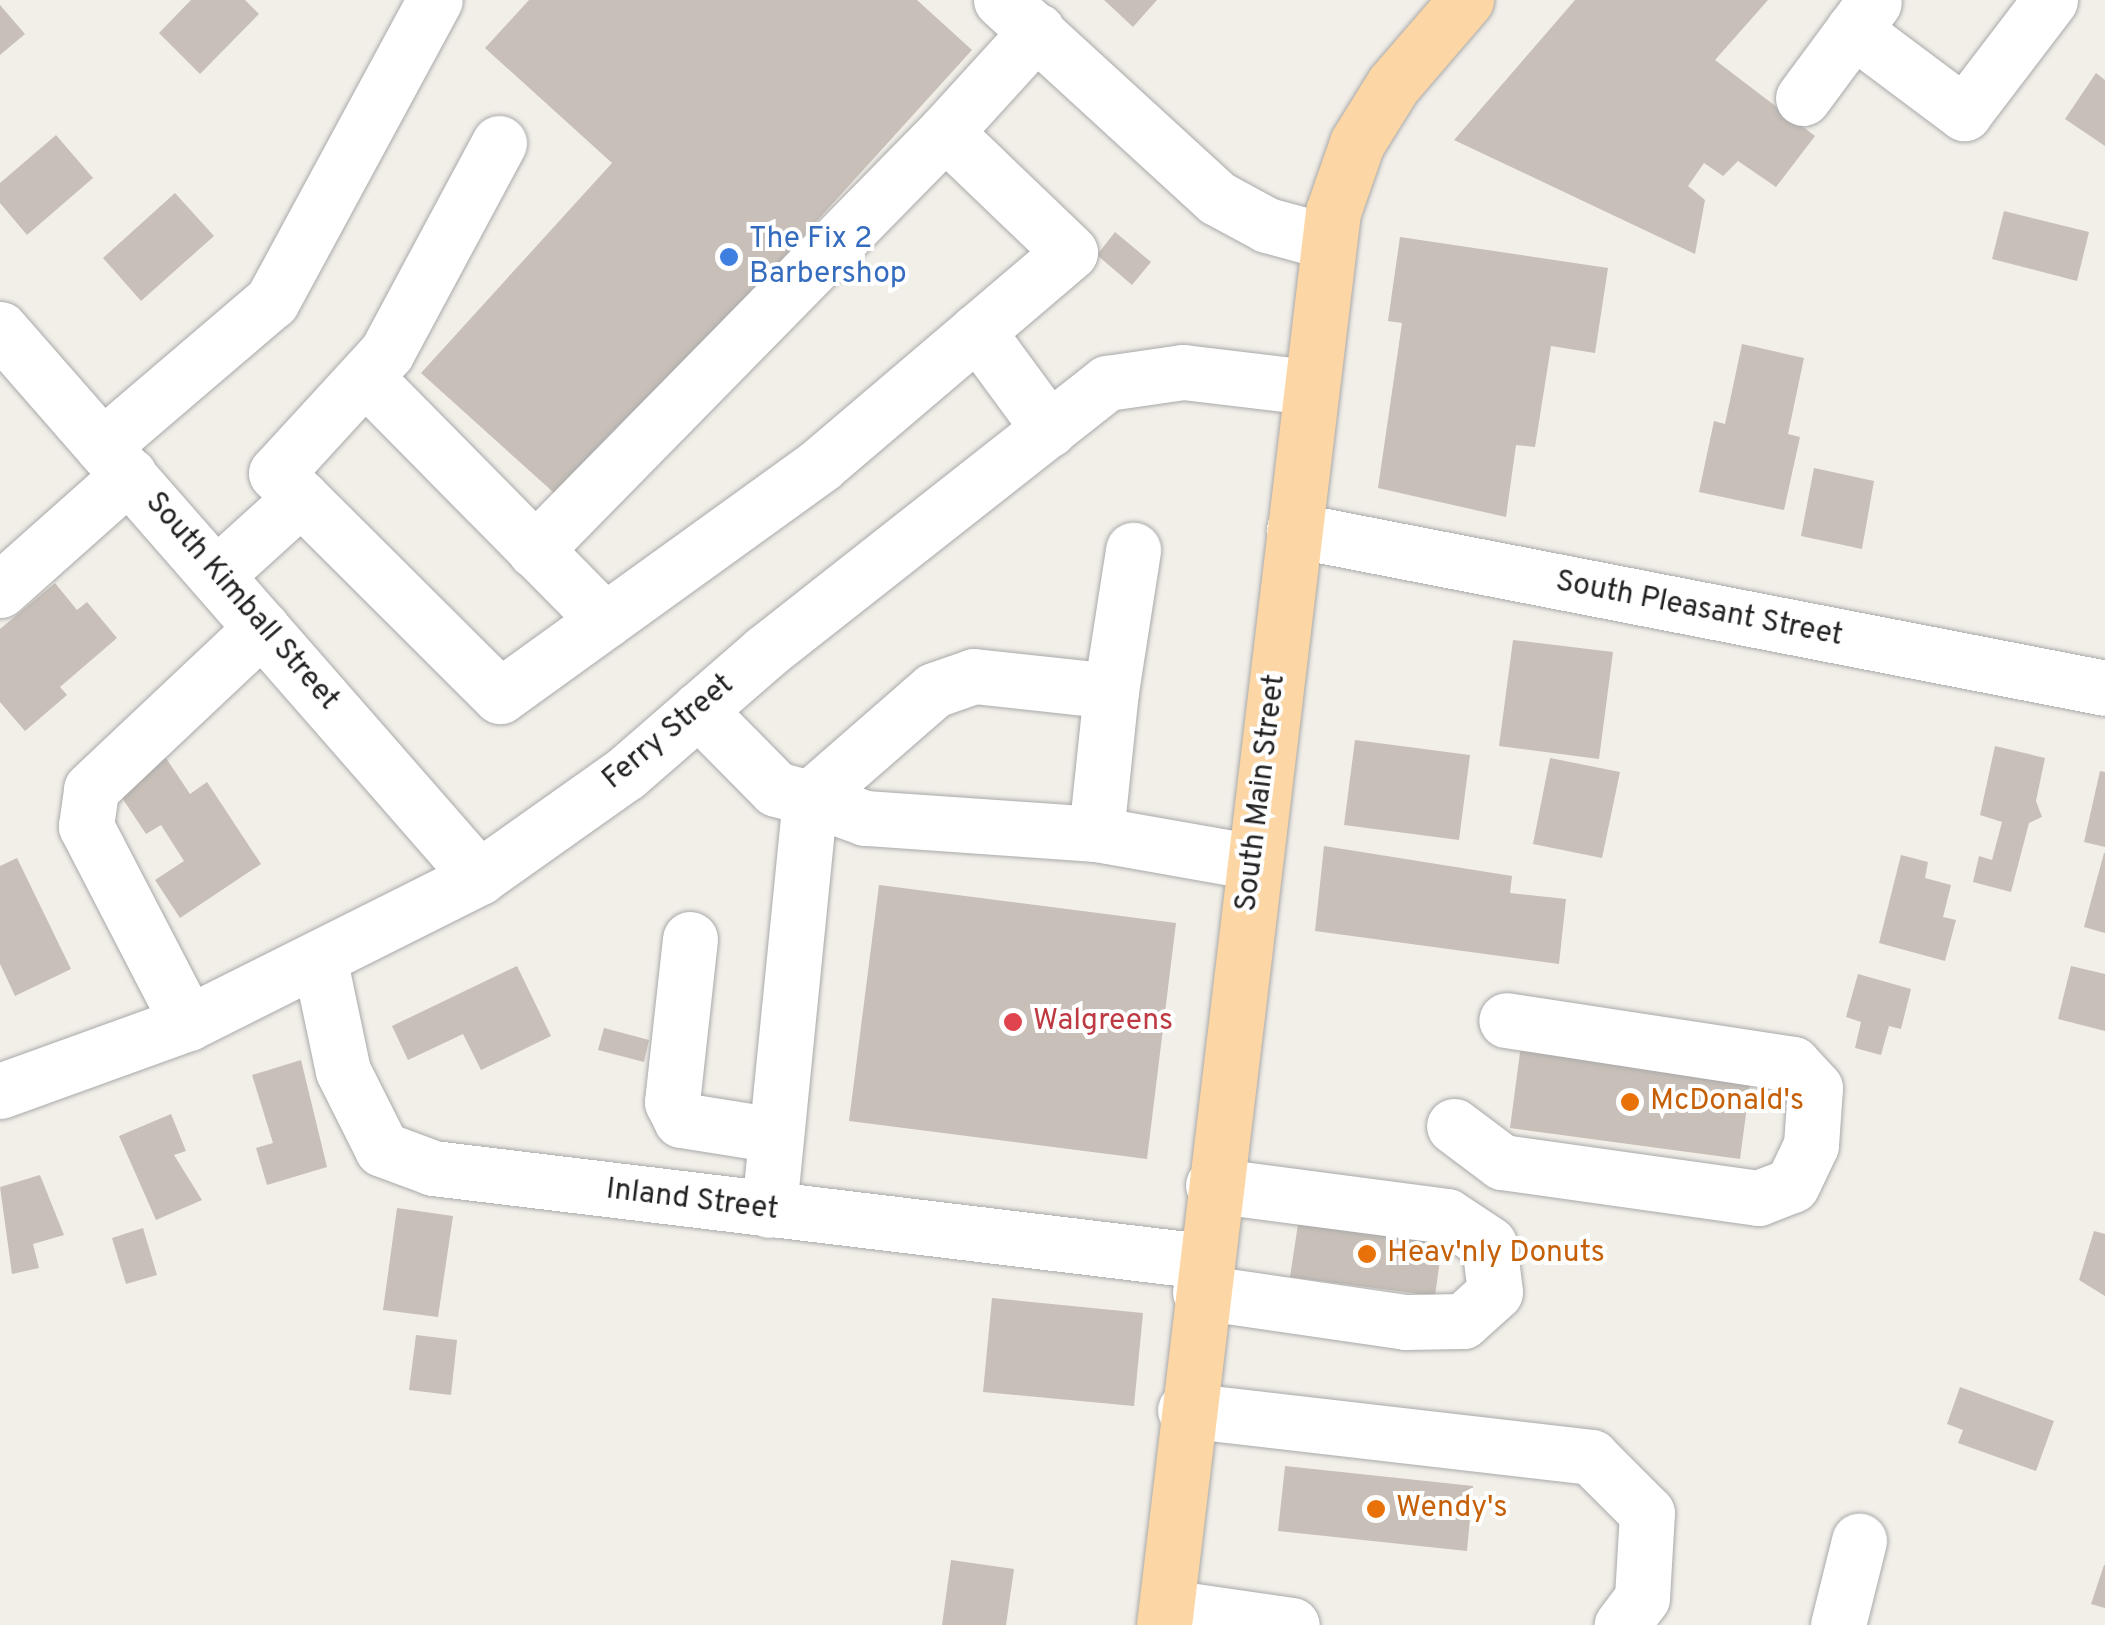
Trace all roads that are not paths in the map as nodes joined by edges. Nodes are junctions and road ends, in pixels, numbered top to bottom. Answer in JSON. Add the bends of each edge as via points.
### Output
{"nodes":[{"id":1,"x":435,"y":0,"type":"edge"},
{"id":2,"x":1466,"y":0,"type":"edge"},
{"id":3,"x":2050,"y":0,"type":"edge"},
{"id":4,"x":1864,"y":15,"type":"edge"},
{"id":5,"x":1019,"y":16,"type":"edge"},
{"id":6,"x":1803,"y":98,"type":"dead end"},
{"id":7,"x":945,"y":132,"type":"junction"},
{"id":8,"x":499,"y":143,"type":"dead end"},
{"id":9,"x":1328,"y":242,"type":"junction"},
{"id":10,"x":0,"y":329,"type":"edge"},
{"id":11,"x":977,"y":331,"type":"junction"},
{"id":12,"x":365,"y":377,"type":"junction"},
{"id":13,"x":1308,"y":387,"type":"junction"},
{"id":14,"x":1049,"y":429,"type":"junction"},
{"id":15,"x":116,"y":460,"type":"junction"},
{"id":16,"x":301,"y":498,"type":"junction"},
{"id":17,"x":1294,"y":530,"type":"junction"},
{"id":18,"x":535,"y":550,"type":"junction"},
{"id":19,"x":1133,"y":550,"type":"dead end"},
{"id":20,"x":216,"y":575,"type":"junction"},
{"id":21,"x":0,"y":590,"type":"edge"},
{"id":22,"x":605,"y":620,"type":"junction"},
{"id":23,"x":262,"y":628,"type":"junction"},
{"id":24,"x":2105,"y":688,"type":"edge"},
{"id":25,"x":1111,"y":691,"type":"junction"},
{"id":26,"x":698,"y":710,"type":"junction"},
{"id":27,"x":810,"y":798,"type":"junction"},
{"id":28,"x":1096,"y":834,"type":"junction"},
{"id":29,"x":1254,"y":862,"type":"junction"},
{"id":30,"x":479,"y":877,"type":"junction"},
{"id":31,"x":690,"y":939,"type":"dead end"},
{"id":32,"x":320,"y":962,"type":"junction"},
{"id":33,"x":1506,"y":1020,"type":"dead end"},
{"id":34,"x":188,"y":1023,"type":"junction"},
{"id":35,"x":0,"y":1091,"type":"edge"},
{"id":36,"x":1454,"y":1126,"type":"dead end"},
{"id":37,"x":776,"y":1135,"type":"junction"},
{"id":38,"x":1212,"y":1185,"type":"junction"},
{"id":39,"x":769,"y":1210,"type":"junction"},
{"id":40,"x":1202,"y":1276,"type":"junction"},
{"id":41,"x":1185,"y":1410,"type":"junction"},
{"id":42,"x":1859,"y":1541,"type":"dead end"},
{"id":43,"x":1165,"y":1616,"type":"edge"},
{"id":44,"x":1292,"y":1625,"type":"edge"},
{"id":45,"x":1622,"y":1625,"type":"edge"},
{"id":46,"x":1838,"y":1625,"type":"edge"}],
"edges":[{"from":1,"to":15,"type":"street","via":[[272,301]]},
{"from":2,"to":9,"type":"main road","name":"South Main Street","via":[[1394,85],[1358,143]]},
{"from":3,"to":4,"type":"street","via":[[1964,114]]},
{"from":4,"to":6,"type":"street"},
{"from":5,"to":7,"type":"street"},
{"from":5,"to":9,"type":"street","via":[[1216,198],[1266,225]]},
{"from":7,"to":11,"type":"street","via":[[1070,252]]},
{"from":7,"to":18,"type":"street"},
{"from":8,"to":12,"type":"street","via":[[388,352]]},
{"from":9,"to":13,"type":"main road","name":"South Main Street"},
{"from":10,"to":15,"type":"street","name":"South Kimball Street"},
{"from":11,"to":14,"type":"street"},
{"from":11,"to":22,"type":"street","via":[[820,465]]},
{"from":12,"to":16,"type":"street","via":[[276,473]]},
{"from":12,"to":18,"type":"street"},
{"from":13,"to":14,"type":"street","name":"Ferry Street","via":[[1183,372],[1108,383]]},
{"from":13,"to":17,"type":"main road","name":"South Main Street"},
{"from":14,"to":26,"type":"street","name":"Ferry Street"},
{"from":15,"to":20,"type":"street","name":"South Kimball Street"},
{"from":15,"to":21,"type":"street"},
{"from":16,"to":20,"type":"street"},
{"from":16,"to":22,"type":"street","via":[[500,696]]},
{"from":17,"to":24,"type":"street","name":"South Pleasant Street"},
{"from":17,"to":29,"type":"main road","name":"South Main Street"},
{"from":18,"to":22,"type":"street"},
{"from":19,"to":25,"type":"street"},
{"from":20,"to":23,"type":"street","name":"South Kimball Street"},
{"from":23,"to":30,"type":"street","name":"South Kimball Street"},
{"from":23,"to":34,"type":"street","via":[[91,788],[86,826]]},
{"from":25,"to":27,"type":"street","via":[[974,676],[934,690]]},
{"from":25,"to":28,"type":"street"},
{"from":26,"to":27,"type":"street","via":[[776,789]]},
{"from":26,"to":30,"type":"street","name":"Ferry Street","via":[[626,772]]},
{"from":27,"to":28,"type":"street","via":[[865,818]]},
{"from":27,"to":37,"type":"street"},
{"from":28,"to":29,"type":"street"},
{"from":29,"to":38,"type":"main road","name":"South Main Street"},
{"from":30,"to":32,"type":"street","name":"Ferry Street"},
{"from":31,"to":37,"type":"street","via":[[672,1102],[681,1120]]},
{"from":32,"to":34,"type":"street","name":"Ferry Street"},
{"from":32,"to":39,"type":"street","name":"Inland Street","via":[[343,1071],[382,1150],[433,1168]]},
{"from":33,"to":36,"type":"street","via":[[1794,1064],[1815,1088],[1811,1144],[1792,1186],[1758,1198],[1502,1162]]},
{"from":34,"to":35,"type":"street","name":"Ferry Street"},
{"from":37,"to":39,"type":"street"},
{"from":38,"to":40,"type":"main road","name":"South Main Street"},
{"from":38,"to":40,"type":"street","name":"Inland Street","via":[[1447,1216],[1489,1244],[1495,1292],[1463,1321],[1405,1322]]},
{"from":39,"to":40,"type":"street","name":"Inland Street"},
{"from":40,"to":41,"type":"main road","name":"South Main Street"},
{"from":41,"to":43,"type":"main road","name":"South Main Street"},
{"from":41,"to":45,"type":"street","via":[[1591,1458],[1647,1514],[1642,1598]]},
{"from":42,"to":46,"type":"street"},
{"from":43,"to":44,"type":"street"}]}
